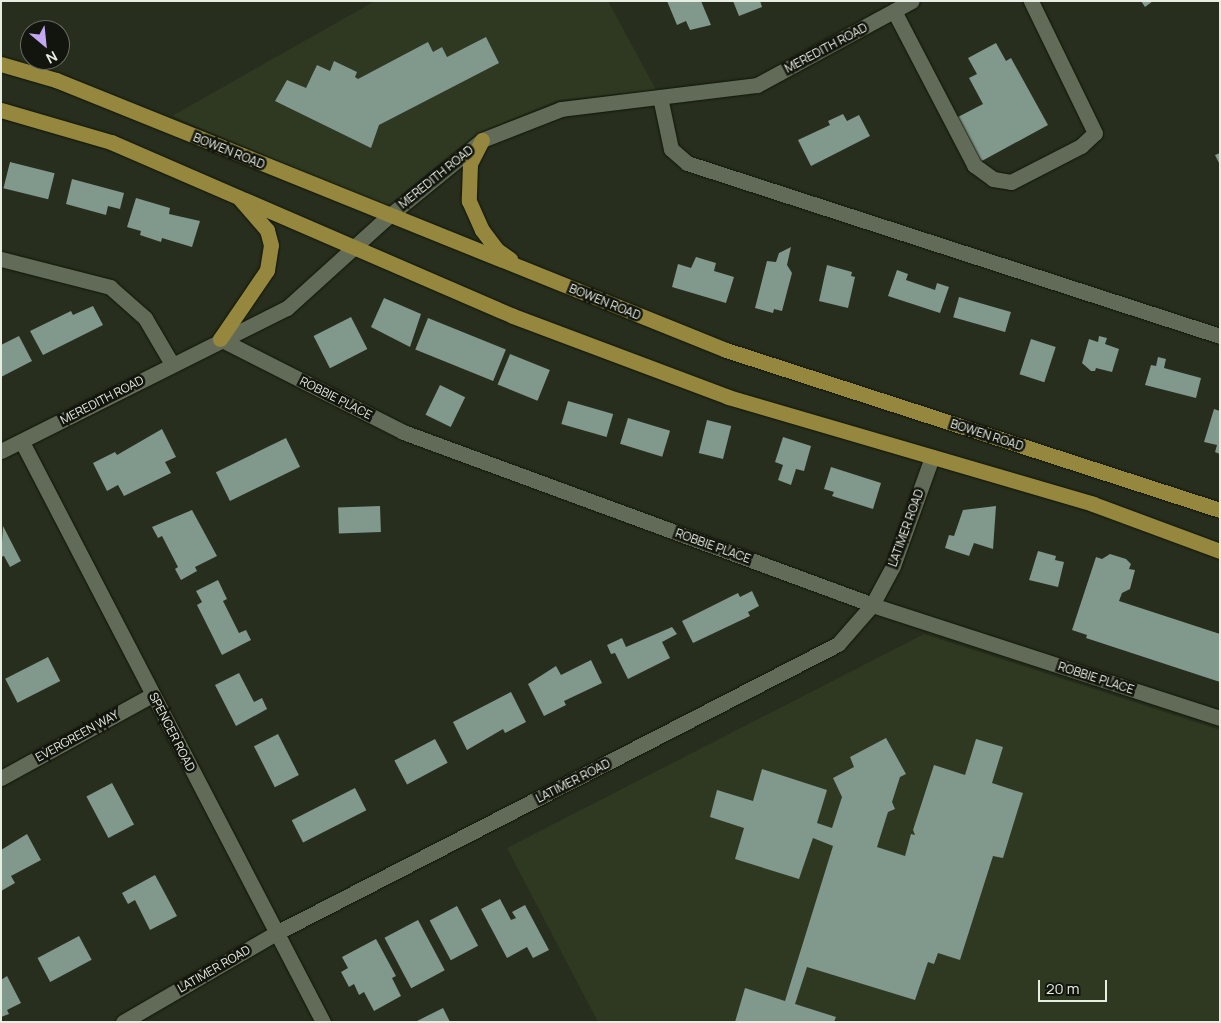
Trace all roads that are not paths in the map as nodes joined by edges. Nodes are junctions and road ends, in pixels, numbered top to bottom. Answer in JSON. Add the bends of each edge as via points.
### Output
{"nodes":[{"id":1,"x":912,"y":1,"type":"edge"},
{"id":2,"x":1031,"y":1,"type":"edge"},
{"id":3,"x":894,"y":11,"type":"junction"},
{"id":4,"x":1,"y":64,"type":"edge"},
{"id":5,"x":660,"y":97,"type":"junction"},
{"id":6,"x":1,"y":110,"type":"edge"},
{"id":7,"x":482,"y":140,"type":"junction"},
{"id":8,"x":238,"y":196,"type":"junction"},
{"id":9,"x":388,"y":216,"type":"junction"},
{"id":10,"x":353,"y":247,"type":"junction"},
{"id":11,"x":1,"y":259,"type":"edge"},
{"id":12,"x":530,"y":272,"type":"junction"},
{"id":13,"x":1220,"y":336,"type":"edge"},
{"id":14,"x":220,"y":339,"type":"junction"},
{"id":15,"x":172,"y":364,"type":"junction"},
{"id":16,"x":22,"y":442,"type":"junction"},
{"id":17,"x":1,"y":451,"type":"edge"},
{"id":18,"x":932,"y":457,"type":"junction"},
{"id":19,"x":1220,"y":510,"type":"edge"},
{"id":20,"x":1220,"y":551,"type":"edge"},
{"id":21,"x":872,"y":605,"type":"junction"},
{"id":22,"x":152,"y":695,"type":"junction"},
{"id":23,"x":1220,"y":718,"type":"edge"},
{"id":24,"x":1,"y":778,"type":"edge"},
{"id":25,"x":276,"y":933,"type":"junction"},
{"id":26,"x":123,"y":1022,"type":"edge"},
{"id":27,"x":323,"y":1022,"type":"edge"}],
"edges":[{"from":1,"to":3,"type":"street","name":"MEREDITH ROAD"},
{"from":2,"to":3,"type":"street","via":[[1096,133],[1081,146],[1011,182],[993,179],[974,165]]},
{"from":3,"to":5,"type":"street","name":"MEREDITH ROAD","via":[[757,85]]},
{"from":4,"to":9,"type":"main road","name":"BOWEN ROAD","via":[[56,80]]},
{"from":5,"to":7,"type":"street","name":"MEREDITH ROAD","via":[[561,109]]},
{"from":5,"to":13,"type":"street","via":[[671,149],[687,163]]},
{"from":6,"to":8,"type":"main road","via":[[111,142]]},
{"from":7,"to":9,"type":"street","name":"MEREDITH ROAD"},
{"from":7,"to":12,"type":"main road","via":[[470,164],[469,201],[482,230],[497,250]]},
{"from":8,"to":10,"type":"main road"},
{"from":8,"to":14,"type":"main road","via":[[267,230],[271,245],[267,270]]},
{"from":9,"to":10,"type":"street","name":"MEREDITH ROAD"},
{"from":9,"to":12,"type":"main road","name":"BOWEN ROAD"},
{"from":10,"to":14,"type":"street","name":"MEREDITH ROAD","via":[[287,308]]},
{"from":10,"to":18,"type":"main road","via":[[513,316],[728,397]]},
{"from":11,"to":15,"type":"street","via":[[110,287],[145,318]]},
{"from":12,"to":19,"type":"main road","name":"BOWEN ROAD","via":[[726,350]]},
{"from":14,"to":15,"type":"street","name":"MEREDITH ROAD"},
{"from":14,"to":21,"type":"street","name":"ROBBIE PLACE","via":[[403,432]]},
{"from":15,"to":16,"type":"street","name":"MEREDITH ROAD"},
{"from":16,"to":17,"type":"street","name":"MEREDITH ROAD"},
{"from":16,"to":22,"type":"street","name":"SPENCER ROAD"},
{"from":18,"to":20,"type":"main road","via":[[1093,504]]},
{"from":18,"to":21,"type":"street","name":"LATIMER ROAD","via":[[893,566]]},
{"from":21,"to":23,"type":"street","name":"ROBBIE PLACE"},
{"from":21,"to":25,"type":"street","name":"LATIMER ROAD","via":[[838,644]]},
{"from":22,"to":24,"type":"street","name":"EVERGREEN WAY"},
{"from":22,"to":25,"type":"street","name":"SPENCER ROAD"},
{"from":25,"to":26,"type":"street","name":"LATIMER ROAD"},
{"from":25,"to":27,"type":"street","name":"SPENCER ROAD"}]}
